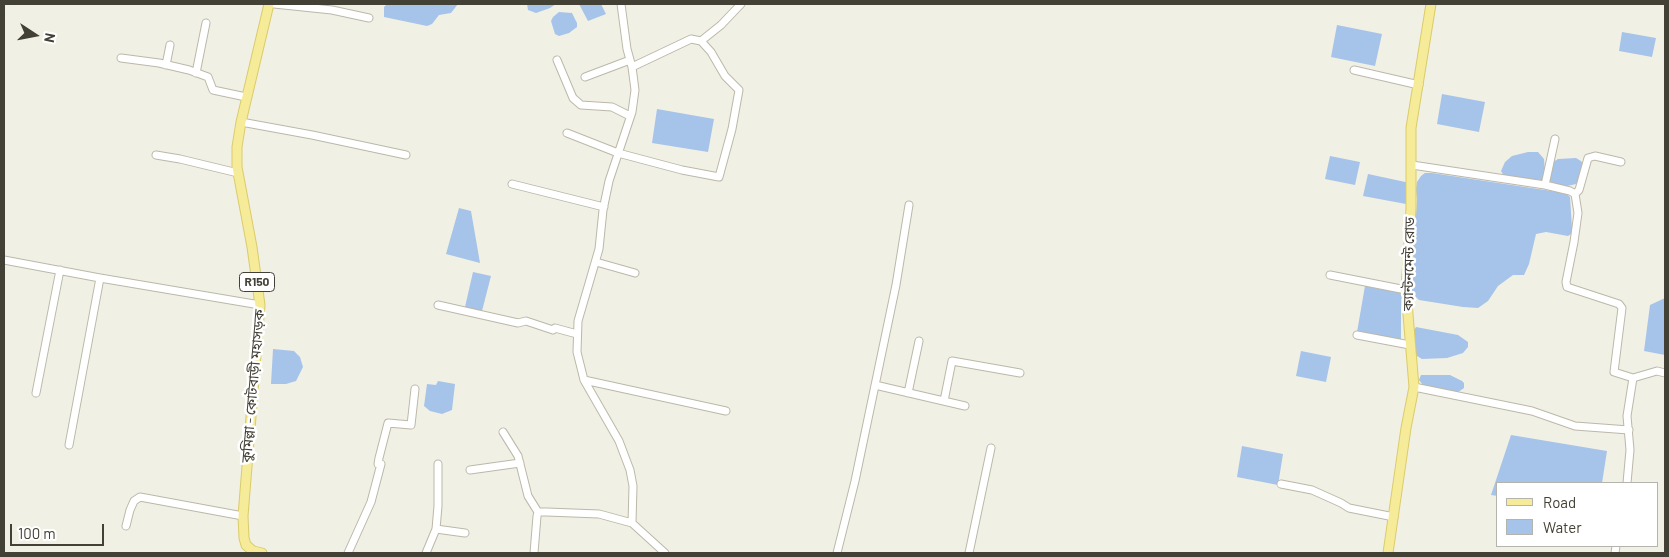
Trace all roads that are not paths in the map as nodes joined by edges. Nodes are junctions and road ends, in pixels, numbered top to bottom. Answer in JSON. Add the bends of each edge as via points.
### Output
{"nodes":[{"id":1,"x":269,"y":4,"type":"edge"},
{"id":2,"x":274,"y":4,"type":"edge"},
{"id":3,"x":621,"y":4,"type":"edge"},
{"id":4,"x":741,"y":4,"type":"edge"},
{"id":5,"x":1431,"y":4,"type":"edge"},
{"id":6,"x":324,"y":6,"type":"edge"},
{"id":7,"x":369,"y":18,"type":"dead end"},
{"id":8,"x":206,"y":23,"type":"dead end"},
{"id":9,"x":701,"y":42,"type":"junction"},
{"id":10,"x":170,"y":45,"type":"dead end"},
{"id":11,"x":121,"y":58,"type":"dead end"},
{"id":12,"x":557,"y":60,"type":"dead end"},
{"id":13,"x":631,"y":64,"type":"junction"},
{"id":14,"x":166,"y":65,"type":"junction"},
{"id":15,"x":1354,"y":70,"type":"dead end"},
{"id":16,"x":196,"y":73,"type":"junction"},
{"id":17,"x":585,"y":77,"type":"dead end"},
{"id":18,"x":1419,"y":85,"type":"junction"},
{"id":19,"x":246,"y":97,"type":"junction"},
{"id":20,"x":630,"y":116,"type":"junction"},
{"id":21,"x":241,"y":122,"type":"junction"},
{"id":22,"x":567,"y":133,"type":"dead end"},
{"id":23,"x":1555,"y":139,"type":"dead end"},
{"id":24,"x":618,"y":153,"type":"junction"},
{"id":25,"x":156,"y":155,"type":"dead end"},
{"id":26,"x":406,"y":155,"type":"dead end"},
{"id":27,"x":1621,"y":162,"type":"dead end"},
{"id":28,"x":1412,"y":165,"type":"junction"},
{"id":29,"x":238,"y":172,"type":"junction"},
{"id":30,"x":512,"y":184,"type":"dead end"},
{"id":31,"x":1545,"y":185,"type":"junction"},
{"id":32,"x":1575,"y":194,"type":"junction"},
{"id":33,"x":909,"y":205,"type":"dead end"},
{"id":34,"x":604,"y":207,"type":"junction"},
{"id":35,"x":4,"y":260,"type":"edge"},
{"id":36,"x":596,"y":262,"type":"junction"},
{"id":37,"x":60,"y":270,"type":"junction"},
{"id":38,"x":636,"y":273,"type":"dead end"},
{"id":39,"x":1330,"y":275,"type":"dead end"},
{"id":40,"x":100,"y":278,"type":"junction"},
{"id":41,"x":1406,"y":290,"type":"junction"},
{"id":42,"x":260,"y":305,"type":"junction"},
{"id":43,"x":438,"y":305,"type":"dead end"},
{"id":44,"x":577,"y":334,"type":"junction"},
{"id":45,"x":1357,"y":335,"type":"dead end"},
{"id":46,"x":919,"y":342,"type":"dead end"},
{"id":47,"x":1410,"y":344,"type":"junction"},
{"id":48,"x":1020,"y":372,"type":"dead end"},
{"id":49,"x":1665,"y":373,"type":"edge"},
{"id":50,"x":1633,"y":378,"type":"junction"},
{"id":51,"x":584,"y":380,"type":"junction"},
{"id":52,"x":874,"y":385,"type":"junction"},
{"id":53,"x":1414,"y":387,"type":"junction"},
{"id":54,"x":415,"y":389,"type":"dead end"},
{"id":55,"x":908,"y":392,"type":"junction"},
{"id":56,"x":36,"y":393,"type":"dead end"},
{"id":57,"x":944,"y":401,"type":"junction"},
{"id":58,"x":965,"y":406,"type":"dead end"},
{"id":59,"x":726,"y":411,"type":"dead end"},
{"id":60,"x":1629,"y":430,"type":"junction"},
{"id":61,"x":503,"y":432,"type":"dead end"},
{"id":62,"x":69,"y":445,"type":"dead end"},
{"id":63,"x":990,"y":448,"type":"dead end"},
{"id":64,"x":520,"y":463,"type":"junction"},
{"id":65,"x":438,"y":464,"type":"dead end"},
{"id":66,"x":470,"y":470,"type":"dead end"},
{"id":67,"x":1627,"y":482,"type":"edge"},
{"id":68,"x":1281,"y":484,"type":"dead end"},
{"id":69,"x":538,"y":512,"type":"junction"},
{"id":70,"x":243,"y":516,"type":"junction"},
{"id":71,"x":1394,"y":517,"type":"junction"},
{"id":72,"x":632,"y":523,"type":"junction"},
{"id":73,"x":126,"y":526,"type":"dead end"},
{"id":74,"x":436,"y":529,"type":"junction"},
{"id":75,"x":465,"y":533,"type":"dead end"},
{"id":76,"x":256,"y":552,"type":"edge"},
{"id":77,"x":348,"y":553,"type":"edge"},
{"id":78,"x":426,"y":553,"type":"edge"},
{"id":79,"x":534,"y":553,"type":"edge"},
{"id":80,"x":665,"y":553,"type":"edge"},
{"id":81,"x":837,"y":553,"type":"edge"},
{"id":82,"x":969,"y":553,"type":"edge"},
{"id":83,"x":1388,"y":553,"type":"edge"}],
"edges":[{"from":1,"to":19,"type":"main road","name":"কুমিল্লা - কোটবাড়ী মহাসড়ক","number":"R150"},
{"from":2,"to":6,"type":"street"},
{"from":3,"to":13,"type":"street"},
{"from":4,"to":9,"type":"street"},
{"from":5,"to":18,"type":"main road","name":"ক্যান্টনমেন্ট রোড"},
{"from":6,"to":7,"type":"street"},
{"from":8,"to":16,"type":"street"},
{"from":9,"to":13,"type":"street","via":[[691,40]]},
{"from":9,"to":24,"type":"street","via":[[739,90],[719,177]]},
{"from":10,"to":14,"type":"street"},
{"from":11,"to":14,"type":"street"},
{"from":12,"to":20,"type":"street","via":[[573,98],[581,105],[612,107]]},
{"from":13,"to":17,"type":"street"},
{"from":13,"to":20,"type":"street","via":[[635,90]]},
{"from":14,"to":16,"type":"street"},
{"from":15,"to":18,"type":"street"},
{"from":16,"to":19,"type":"street","via":[[208,78],[213,90]]},
{"from":18,"to":28,"type":"main road","name":"ক্যান্টনমেন্ট রোড","via":[[1411,128]]},
{"from":19,"to":21,"type":"main road","name":"কুমিল্লা - কোটবাড়ী মহাসড়ক","number":"R150"},
{"from":20,"to":24,"type":"street"},
{"from":21,"to":26,"type":"street"},
{"from":21,"to":29,"type":"main road","name":"কুমিল্লা - কোটবাড়ী মহাসড়ক","number":"R150"},
{"from":22,"to":24,"type":"street"},
{"from":23,"to":31,"type":"street"},
{"from":24,"to":34,"type":"street"},
{"from":25,"to":29,"type":"street"},
{"from":27,"to":32,"type":"street","via":[[1595,156],[1588,158]]},
{"from":28,"to":31,"type":"street"},
{"from":28,"to":41,"type":"main road","name":"ক্যান্টনমেন্ট রোড"},
{"from":29,"to":42,"type":"main road","name":"কুমিল্লা - কোটবাড়ী মহাসড়ক","number":"R150"},
{"from":30,"to":34,"type":"street"},
{"from":31,"to":32,"type":"street"},
{"from":32,"to":50,"type":"street","via":[[1578,213],[1567,287],[1619,304],[1622,308],[1613,370]]},
{"from":33,"to":52,"type":"street","via":[[896,285]]},
{"from":34,"to":36,"type":"street"},
{"from":35,"to":37,"type":"street"},
{"from":36,"to":38,"type":"street"},
{"from":36,"to":44,"type":"street"},
{"from":37,"to":40,"type":"street"},
{"from":37,"to":56,"type":"street"},
{"from":39,"to":41,"type":"street"},
{"from":40,"to":42,"type":"street"},
{"from":40,"to":62,"type":"street"},
{"from":41,"to":47,"type":"main road","name":"ক্যান্টনমেন্ট রোড"},
{"from":42,"to":70,"type":"main road","name":"কুমিল্লা - কোটবাড়ী মহাসড়ক","number":"R150"},
{"from":43,"to":44,"type":"street"},
{"from":44,"to":51,"type":"street","via":[[577,352]]},
{"from":45,"to":47,"type":"street"},
{"from":46,"to":55,"type":"street"},
{"from":47,"to":53,"type":"main road","name":"ক্যান্টনমেন্ট রোড"},
{"from":48,"to":57,"type":"street","via":[[952,360]]},
{"from":49,"to":50,"type":"street","via":[[1657,371]]},
{"from":50,"to":60,"type":"street","via":[[1627,416]]},
{"from":51,"to":59,"type":"street"},
{"from":51,"to":72,"type":"street","via":[[619,441],[630,470],[634,486]]},
{"from":52,"to":55,"type":"street"},
{"from":52,"to":81,"type":"street"},
{"from":53,"to":60,"type":"street","via":[[1532,411],[1575,426]]},
{"from":53,"to":71,"type":"main road","name":"ক্যান্টনমেন্ট রোড"},
{"from":54,"to":77,"type":"street","via":[[411,425],[388,423],[371,502]]},
{"from":55,"to":57,"type":"street"},
{"from":57,"to":58,"type":"street"},
{"from":60,"to":67,"type":"street"},
{"from":61,"to":64,"type":"street"},
{"from":63,"to":82,"type":"street"},
{"from":64,"to":66,"type":"street"},
{"from":64,"to":69,"type":"street","via":[[528,496]]},
{"from":65,"to":74,"type":"street"},
{"from":68,"to":71,"type":"street","via":[[1312,490],[1349,508]]},
{"from":69,"to":72,"type":"street","via":[[599,514]]},
{"from":69,"to":79,"type":"street"},
{"from":70,"to":73,"type":"street","via":[[140,497],[134,501]]},
{"from":70,"to":76,"type":"main road","name":"কুমিল্লা - কোটবাড়ী মহাসড়ক","number":"R150","via":[[246,545]]},
{"from":71,"to":83,"type":"main road","name":"ক্যান্টনমেন্ট রোড"},
{"from":72,"to":80,"type":"street"},
{"from":74,"to":75,"type":"street"},
{"from":74,"to":78,"type":"street"}]}
